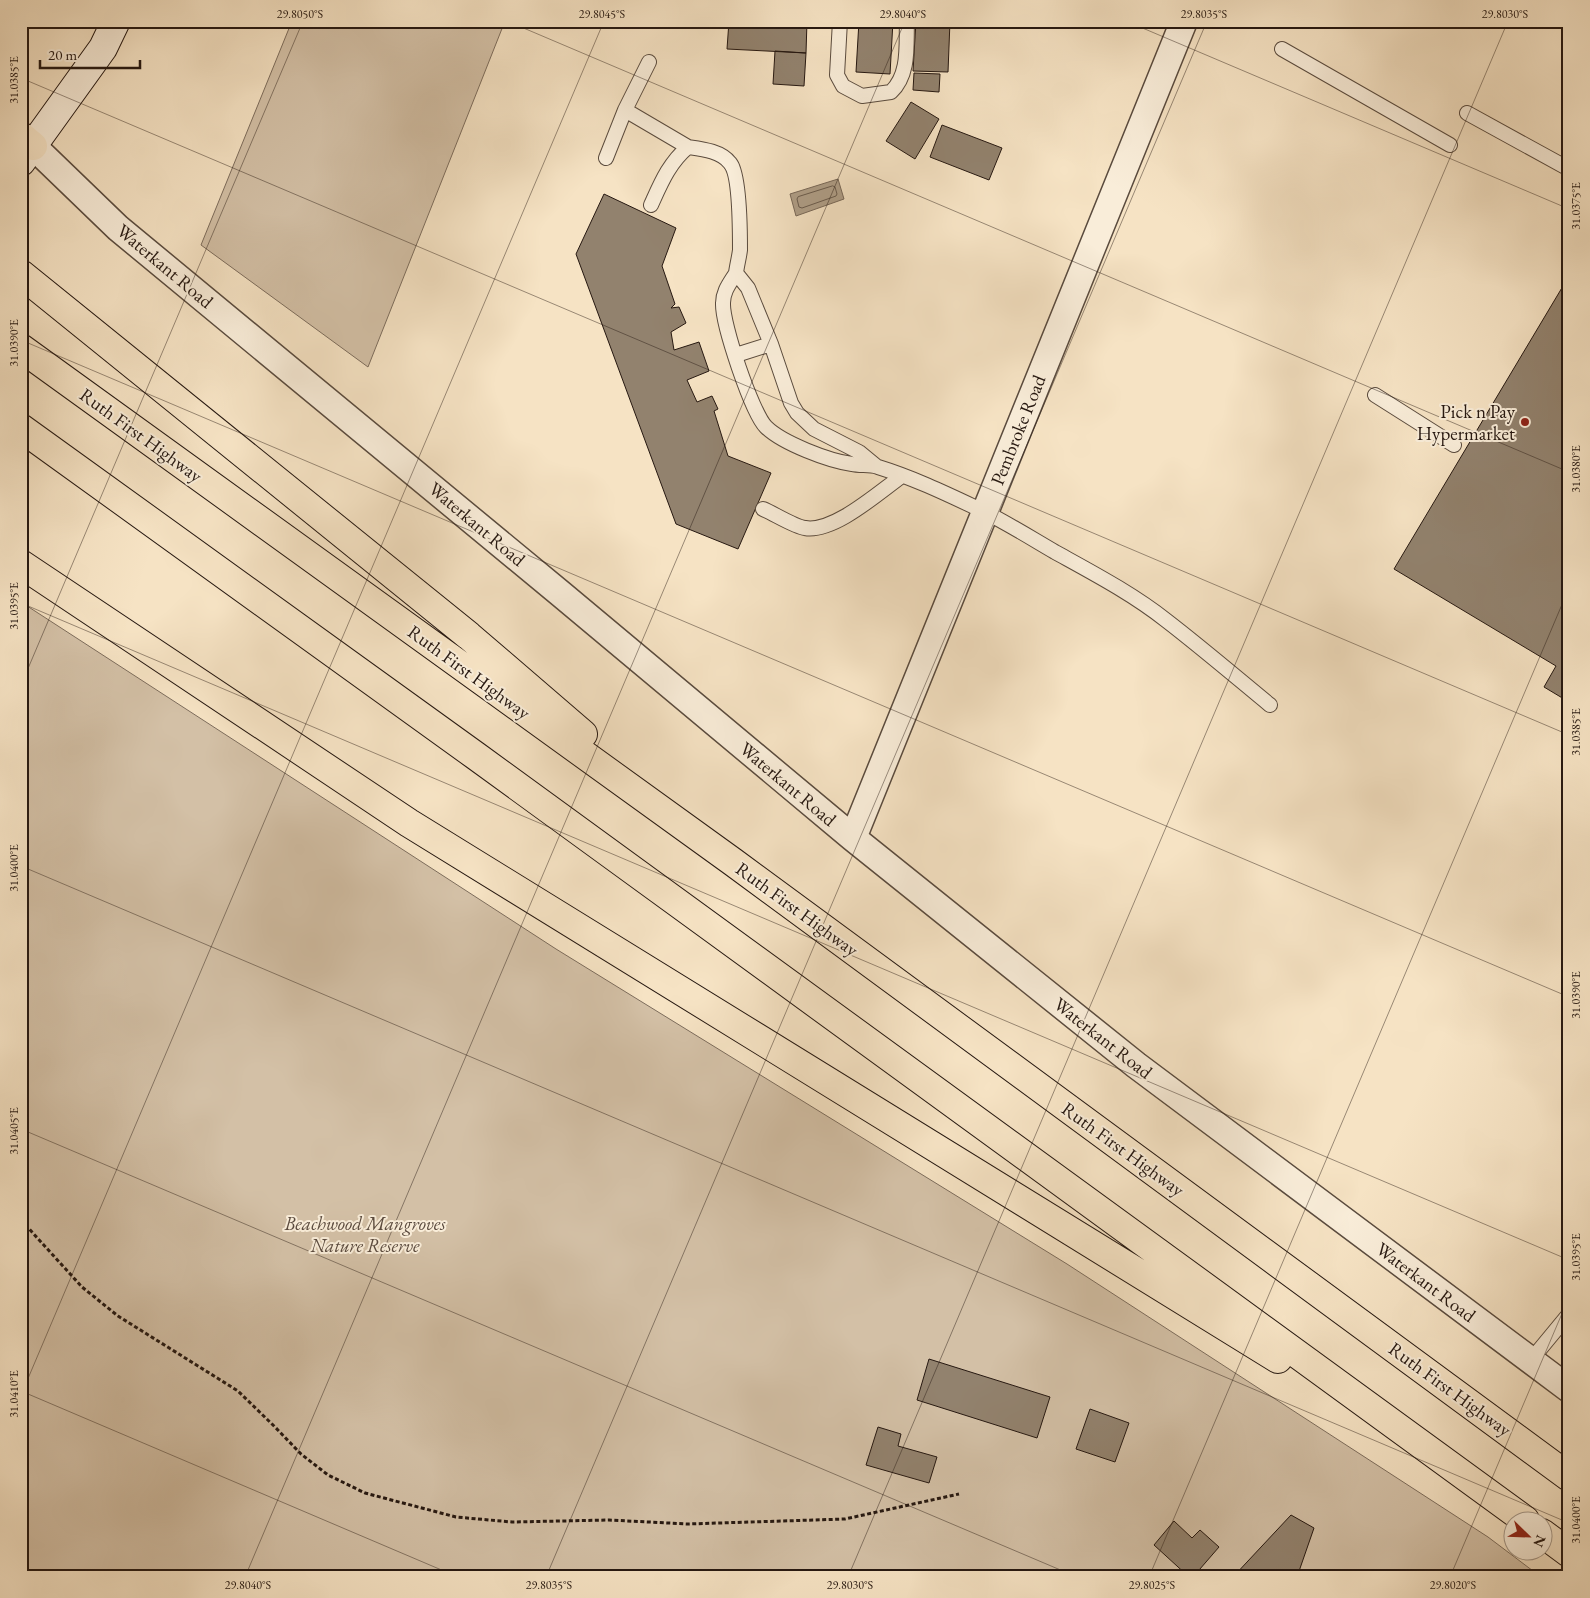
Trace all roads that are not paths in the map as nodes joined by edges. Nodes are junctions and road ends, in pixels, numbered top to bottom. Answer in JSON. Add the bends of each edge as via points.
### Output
{"nodes":[{"id":1,"x":116,"y":21,"type":"edge"},
{"id":2,"x":840,"y":21,"type":"edge"},
{"id":3,"x":908,"y":21,"type":"edge"},
{"id":4,"x":1184,"y":21,"type":"edge"},
{"id":5,"x":1282,"y":49,"type":"dead end"},
{"id":6,"x":648,"y":62,"type":"dead end"},
{"id":7,"x":626,"y":110,"type":"junction"},
{"id":8,"x":1467,"y":113,"type":"dead end"},
{"id":9,"x":1450,"y":146,"type":"dead end"},
{"id":10,"x":688,"y":147,"type":"junction"},
{"id":11,"x":25,"y":148,"type":"edge"},
{"id":12,"x":606,"y":158,"type":"dead end"},
{"id":13,"x":1569,"y":169,"type":"edge"},
{"id":14,"x":651,"y":205,"type":"dead end"},
{"id":15,"x":736,"y":273,"type":"junction"},
{"id":16,"x":21,"y":274,"type":"edge"},
{"id":17,"x":771,"y":344,"type":"junction"},
{"id":18,"x":21,"y":348,"type":"edge"},
{"id":19,"x":736,"y":355,"type":"junction"},
{"id":20,"x":1375,"y":395,"type":"dead end"},
{"id":21,"x":21,"y":428,"type":"edge"},
{"id":22,"x":1454,"y":445,"type":"dead end"},
{"id":23,"x":876,"y":466,"type":"junction"},
{"id":24,"x":902,"y":476,"type":"junction"},
{"id":25,"x":763,"y":509,"type":"dead end"},
{"id":26,"x":985,"y":512,"type":"junction"},
{"id":27,"x":21,"y":564,"type":"edge"},
{"id":28,"x":1270,"y":705,"type":"dead end"},
{"id":29,"x":853,"y":838,"type":"junction"},
{"id":30,"x":733,"y":862,"type":"junction"},
{"id":31,"x":1569,"y":1314,"type":"edge"},
{"id":32,"x":1531,"y":1360,"type":"junction"},
{"id":33,"x":1569,"y":1389,"type":"edge"},
{"id":34,"x":1437,"y":1455,"type":"junction"},
{"id":35,"x":1569,"y":1477,"type":"edge"},
{"id":36,"x":1511,"y":1510,"type":"edge"},
{"id":37,"x":1552,"y":1540,"type":"edge"},
{"id":38,"x":1569,"y":1553,"type":"edge"}],
"edges":[{"from":1,"to":11,"type":"main road","via":[[103,48]]},
{"from":2,"to":3,"type":"lane","via":[[837,75],[842,86],[862,96],[891,92],[900,80],[906,63]]},
{"from":4,"to":26,"type":"street","name":"Pembroke Road"},
{"from":5,"to":9,"type":"lane"},
{"from":6,"to":7,"type":"lane"},
{"from":7,"to":10,"type":"lane"},
{"from":7,"to":12,"type":"lane"},
{"from":8,"to":13,"type":"lane"},
{"from":10,"to":14,"type":"lane","via":[[664,176]]},
{"from":10,"to":15,"type":"lane","via":[[719,154],[731,164],[739,209],[740,251]]},
{"from":11,"to":29,"type":"street","name":"Waterkant Road"},
{"from":15,"to":17,"type":"lane","via":[[748,288]]},
{"from":15,"to":19,"type":"lane","via":[[725,290],[723,304]]},
{"from":16,"to":30,"type":"highway","via":[[469,636]]},
{"from":17,"to":19,"type":"lane"},
{"from":17,"to":23,"type":"lane","via":[[791,403],[801,417],[814,429],[859,452]]},
{"from":18,"to":30,"type":"highway","name":"Ruth First Highway"},
{"from":19,"to":23,"type":"lane","via":[[751,402],[764,426],[774,434],[834,460]]},
{"from":20,"to":22,"type":"lane"},
{"from":21,"to":34,"type":"highway"},
{"from":23,"to":24,"type":"lane"},
{"from":24,"to":25,"type":"lane","via":[[826,527],[805,528]]},
{"from":24,"to":26,"type":"lane"},
{"from":26,"to":28,"type":"lane","via":[[1105,580],[1166,620]]},
{"from":26,"to":29,"type":"street","name":"Pembroke Road"},
{"from":27,"to":34,"type":"highway","via":[[409,823],[1211,1319]]},
{"from":29,"to":32,"type":"street","name":"Waterkant Road","via":[[1136,1065]]},
{"from":30,"to":35,"type":"highway","name":"Ruth First Highway"},
{"from":31,"to":32,"type":"lane"},
{"from":32,"to":33,"type":"street","name":"Waterkant Road"},
{"from":34,"to":36,"type":"highway"},
{"from":37,"to":38,"type":"highway"}]}
